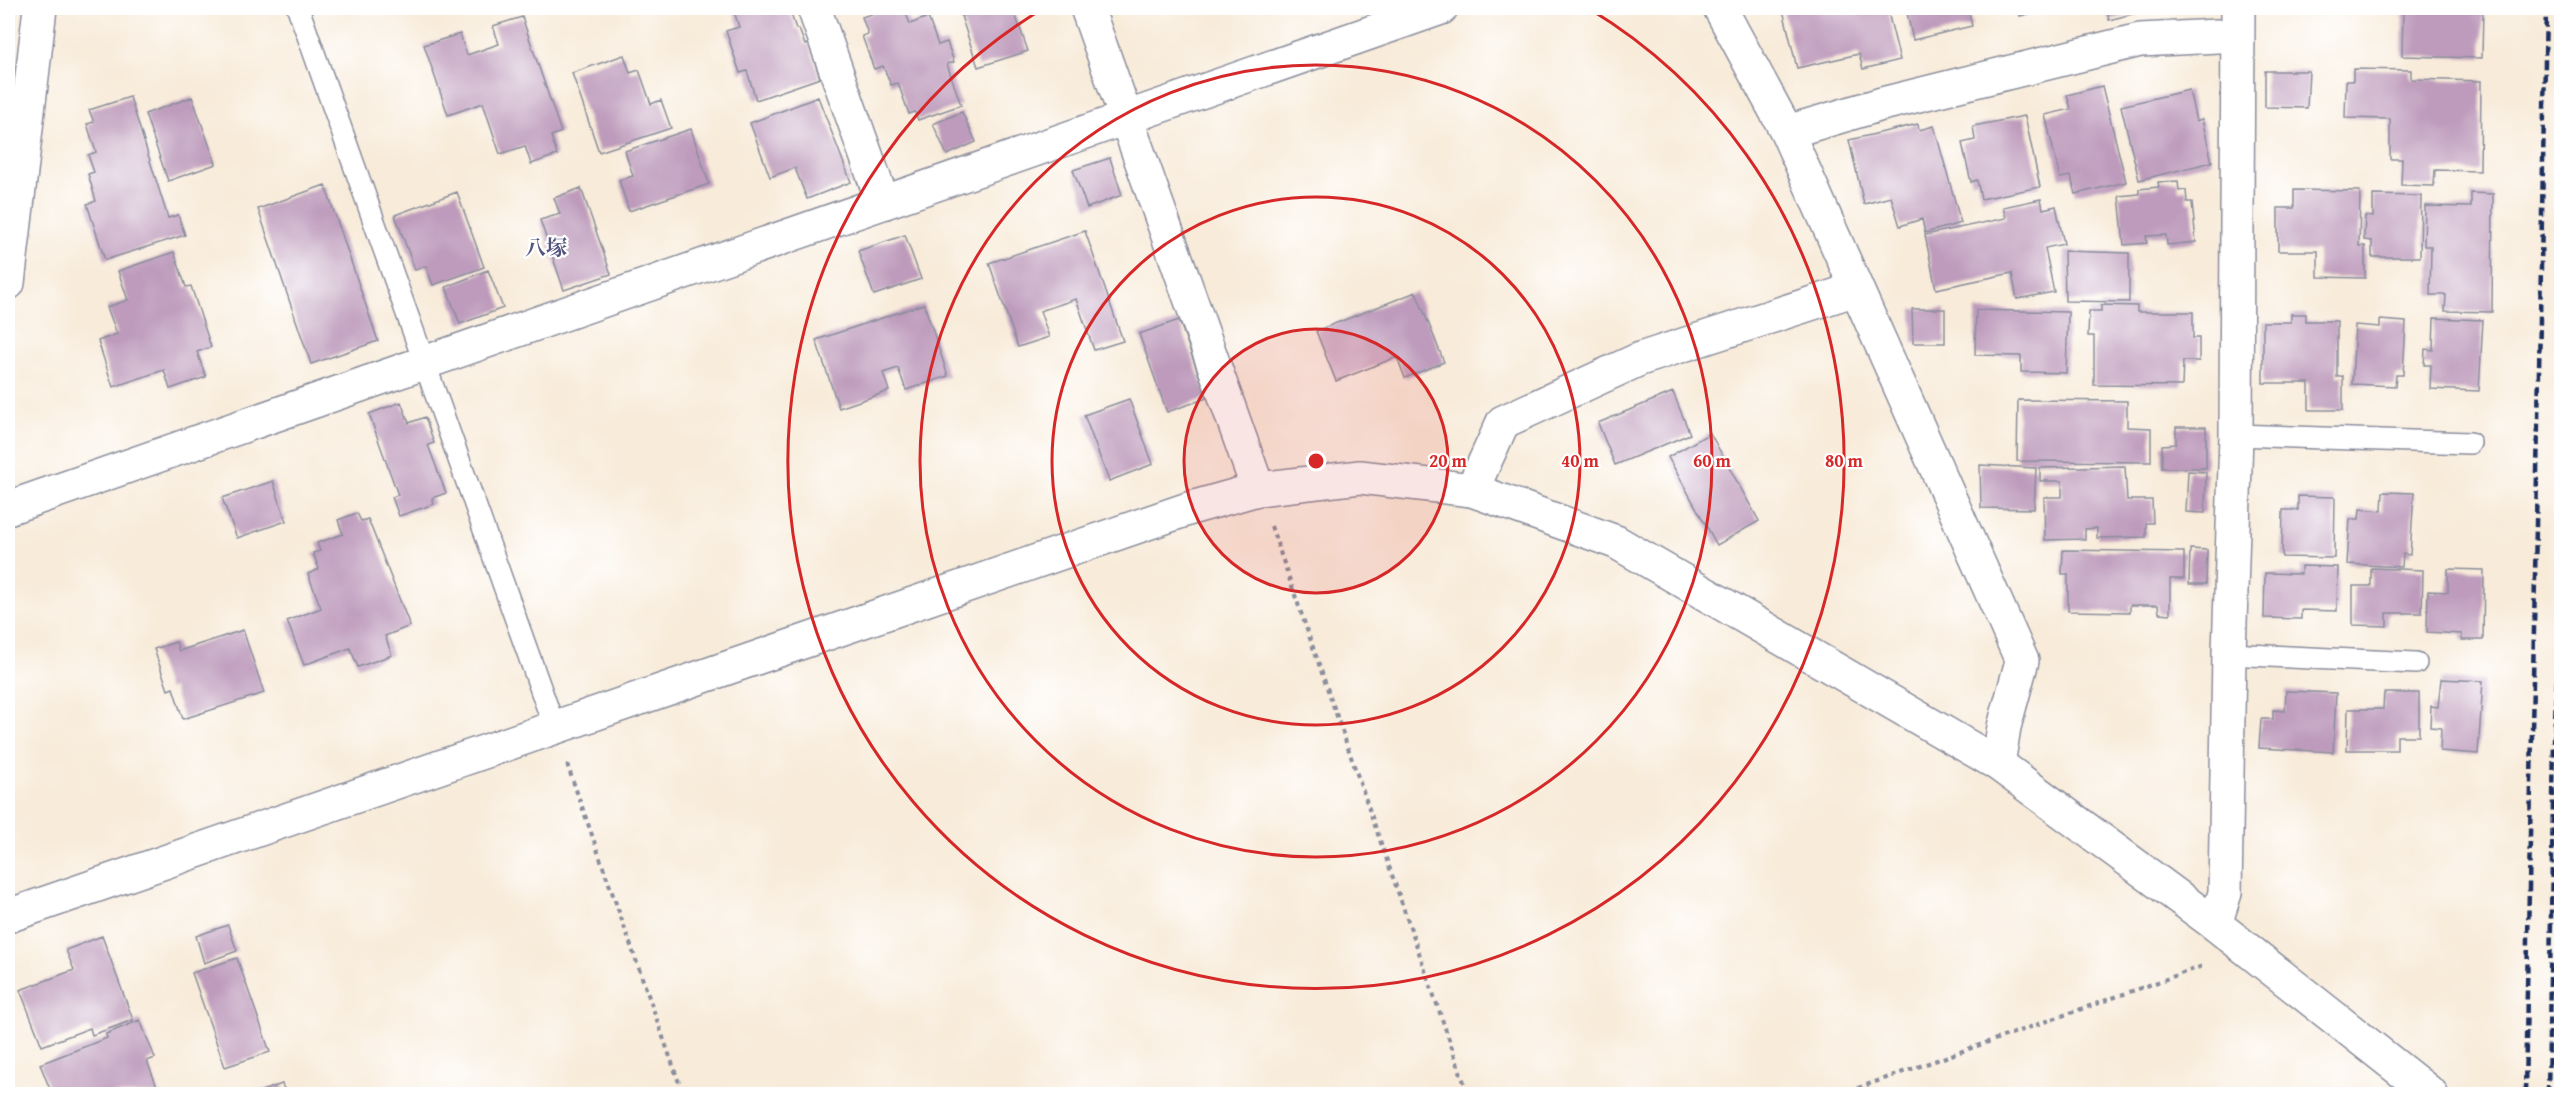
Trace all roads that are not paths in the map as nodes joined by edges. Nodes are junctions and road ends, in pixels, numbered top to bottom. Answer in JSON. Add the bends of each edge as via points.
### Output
{"nodes":[{"id":1,"x":40,"y":8,"type":"edge"},
{"id":2,"x":298,"y":8,"type":"edge"},
{"id":3,"x":814,"y":8,"type":"edge"},
{"id":4,"x":1087,"y":8,"type":"edge"},
{"id":5,"x":1441,"y":8,"type":"edge"},
{"id":6,"x":1720,"y":8,"type":"edge"},
{"id":7,"x":2238,"y":21,"type":"edge"},
{"id":8,"x":1127,"y":117,"type":"junction"},
{"id":9,"x":1787,"y":132,"type":"junction"},
{"id":10,"x":883,"y":203,"type":"junction"},
{"id":11,"x":8,"y":284,"type":"edge"},
{"id":12,"x":1856,"y":289,"type":"junction"},
{"id":13,"x":425,"y":364,"type":"junction"},
{"id":14,"x":2236,"y":435,"type":"junction"},
{"id":15,"x":2470,"y":443,"type":"dead end"},
{"id":16,"x":1258,"y":489,"type":"junction"},
{"id":17,"x":1472,"y":490,"type":"junction"},
{"id":18,"x":8,"y":508,"type":"edge"},
{"id":19,"x":2229,"y":654,"type":"junction"},
{"id":20,"x":2416,"y":663,"type":"dead end"},
{"id":21,"x":555,"y":729,"type":"junction"},
{"id":22,"x":1998,"y":764,"type":"junction"},
{"id":23,"x":8,"y":916,"type":"edge"},
{"id":24,"x":2215,"y":924,"type":"junction"},
{"id":25,"x":2431,"y":1095,"type":"edge"}],
"edges":[{"from":1,"to":11,"type":"street"},
{"from":2,"to":13,"type":"lane"},
{"from":3,"to":10,"type":"street"},
{"from":4,"to":8,"type":"street"},
{"from":5,"to":8,"type":"street"},
{"from":6,"to":9,"type":"street"},
{"from":7,"to":9,"type":"street","via":[[2140,40],[1882,104]]},
{"from":7,"to":14,"type":"street"},
{"from":8,"to":10,"type":"street"},
{"from":8,"to":16,"type":"street"},
{"from":9,"to":12,"type":"street"},
{"from":10,"to":13,"type":"street"},
{"from":12,"to":17,"type":"street","via":[[1640,359],[1503,422]]},
{"from":12,"to":22,"type":"street","via":[[2022,661]]},
{"from":13,"to":18,"type":"street"},
{"from":13,"to":21,"type":"lane"},
{"from":14,"to":15,"type":"lane"},
{"from":14,"to":19,"type":"street"},
{"from":16,"to":17,"type":"street","via":[[1360,477]]},
{"from":16,"to":21,"type":"street","via":[[1180,512]]},
{"from":17,"to":22,"type":"street","via":[[1616,542]]},
{"from":19,"to":20,"type":"lane"},
{"from":19,"to":24,"type":"street","via":[[2225,893]]},
{"from":21,"to":23,"type":"street"},
{"from":22,"to":24,"type":"street"},
{"from":24,"to":25,"type":"street"}]}
